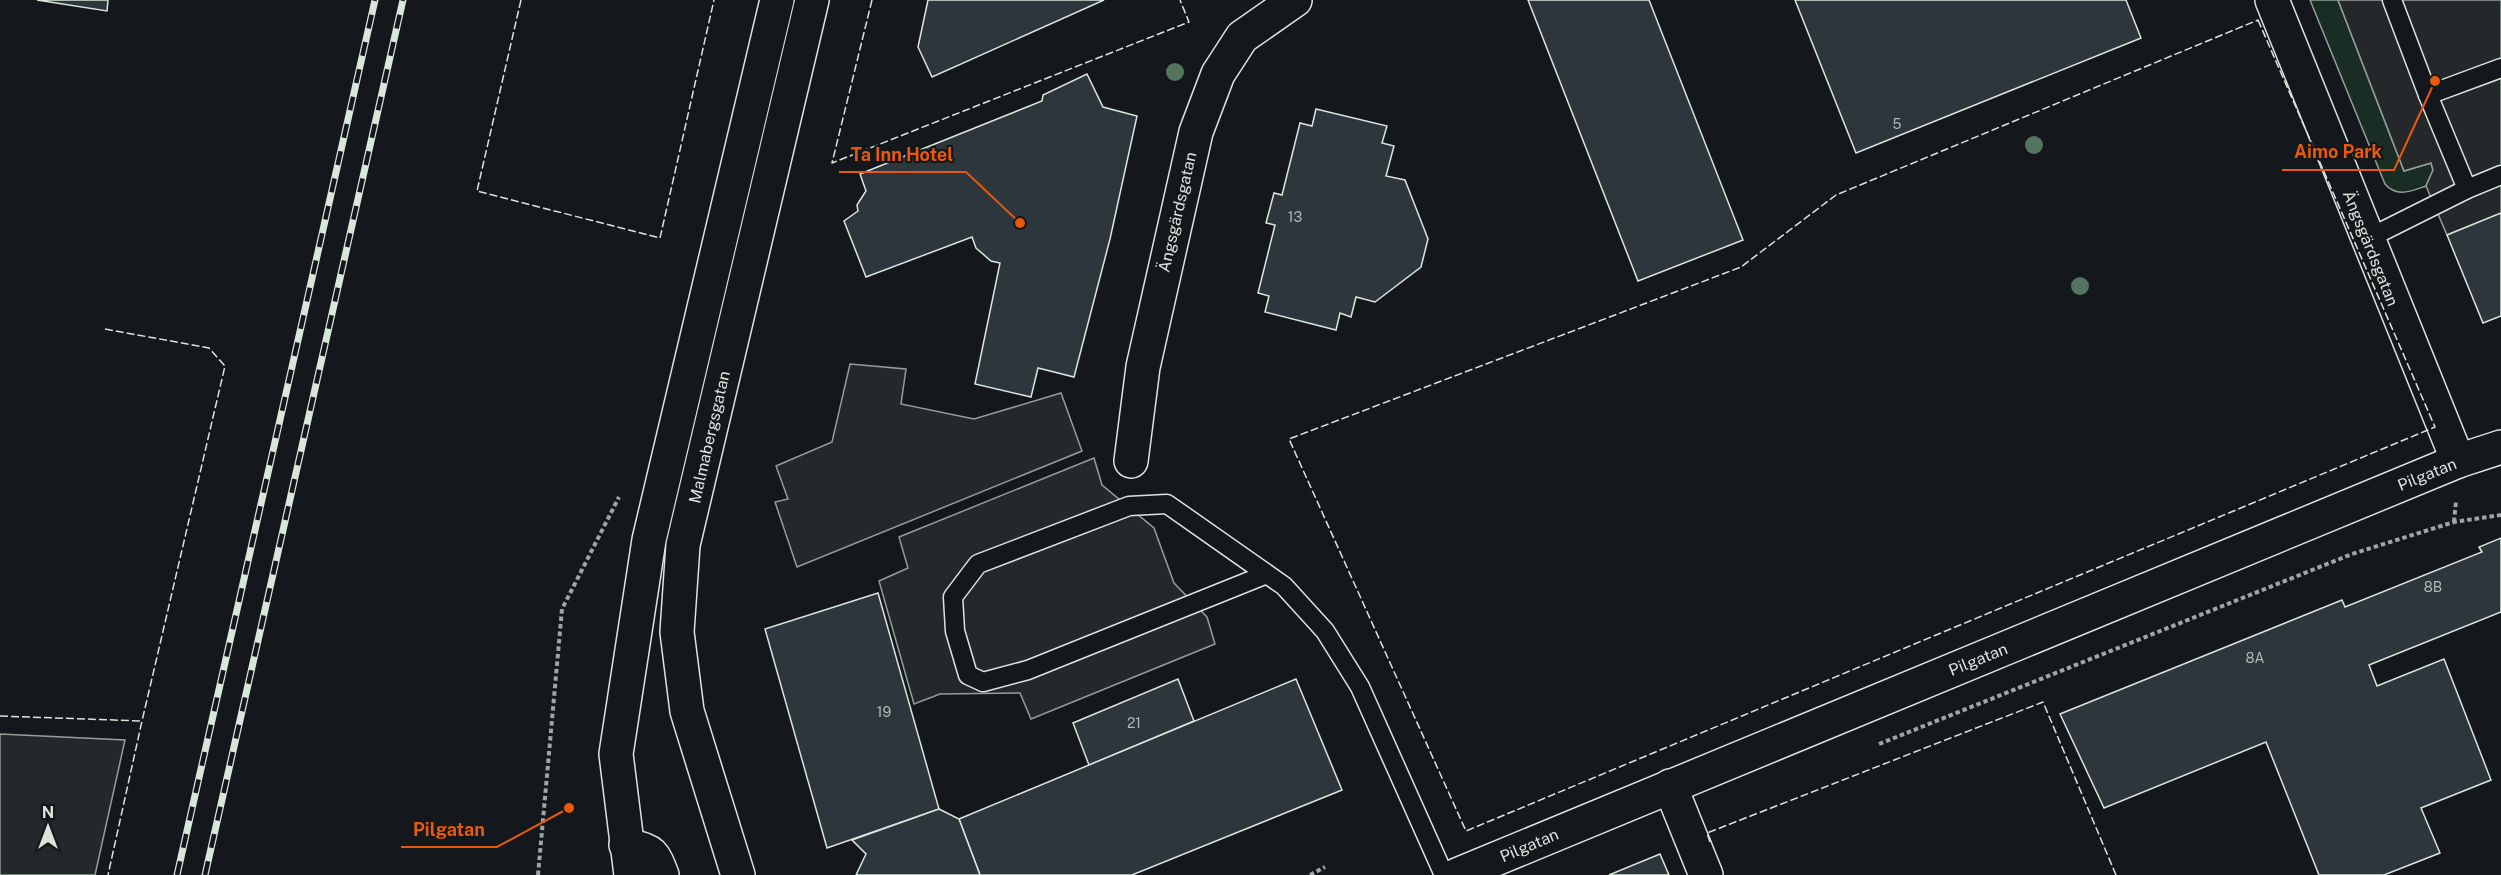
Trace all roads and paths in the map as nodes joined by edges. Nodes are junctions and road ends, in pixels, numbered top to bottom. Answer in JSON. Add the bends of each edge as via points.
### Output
{"nodes":[{"id":1,"x":777,"y":0,"type":"edge"},
{"id":2,"x":812,"y":0,"type":"edge"},
{"id":3,"x":1294,"y":0,"type":"edge"},
{"id":4,"x":2272,"y":0,"type":"edge"},
{"id":5,"x":2392,"y":0,"type":"edge"},
{"id":6,"x":2501,"y":68,"type":"edge"},
{"id":7,"x":2428,"y":95,"type":"junction"},
{"id":8,"x":2501,"y":175,"type":"edge"},
{"id":9,"x":2467,"y":189,"type":"junction"},
{"id":10,"x":2367,"y":239,"type":"junction"},
{"id":11,"x":2501,"y":447,"type":"edge"},
{"id":12,"x":1131,"y":461,"type":"dead end"},
{"id":13,"x":2458,"y":461,"type":"junction"},
{"id":14,"x":621,"y":493,"type":"dead end"},
{"id":15,"x":2501,"y":515,"type":"edge"},
{"id":16,"x":1267,"y":574,"type":"junction"},
{"id":17,"x":1874,"y":746,"type":"dead end"},
{"id":18,"x":1670,"y":786,"type":"junction"},
{"id":19,"x":629,"y":860,"type":"edge"},
{"id":20,"x":1325,"y":867,"type":"dead end"},
{"id":21,"x":538,"y":875,"type":"edge"},
{"id":22,"x":662,"y":875,"type":"edge"},
{"id":23,"x":738,"y":875,"type":"edge"},
{"id":24,"x":1310,"y":875,"type":"edge"},
{"id":25,"x":1444,"y":875,"type":"edge"},
{"id":26,"x":1457,"y":875,"type":"edge"},
{"id":27,"x":1706,"y":875,"type":"edge"}],
"edges":[{"from":1,"to":19,"type":"street","via":[[649,540],[616,753]]},
{"from":2,"to":23,"type":"street","name":"Malmabergsgatan","via":[[684,545],[678,632],[687,711]]},
{"from":3,"to":12,"type":"street","name":"Ängsgärdsgatan","via":[[1242,37],[1218,74],[1196,132],[1143,367]]},
{"from":4,"to":10,"type":"street","name":"Ängsgärdsgatan"},
{"from":5,"to":7,"type":"lane"},
{"from":6,"to":7,"type":"lane"},
{"from":7,"to":9,"type":"lane"},
{"from":8,"to":9,"type":"lane"},
{"from":9,"to":10,"type":"lane"},
{"from":10,"to":13,"type":"street","name":"Ängsgärdsgatan"},
{"from":11,"to":13,"type":"street","name":"Pilgatan"},
{"from":13,"to":18,"type":"street","name":"Pilgatan"},
{"from":14,"to":21,"type":"path","via":[[562,609]]},
{"from":15,"to":17,"type":"path","via":[[2454,522],[2352,554]]},
{"from":16,"to":16,"type":"lane","via":[[1167,504],[1129,506],[978,564],[953,597],[955,631],[968,675],[982,682],[1028,670]]},
{"from":16,"to":25,"type":"lane","via":[[1284,585],[1325,631],[1360,687]]},
{"from":18,"to":26,"type":"street","name":"Pilgatan"},
{"from":18,"to":27,"type":"street"},
{"from":19,"to":22,"type":"street","via":[[650,852]]},
{"from":20,"to":24,"type":"path"}]}
